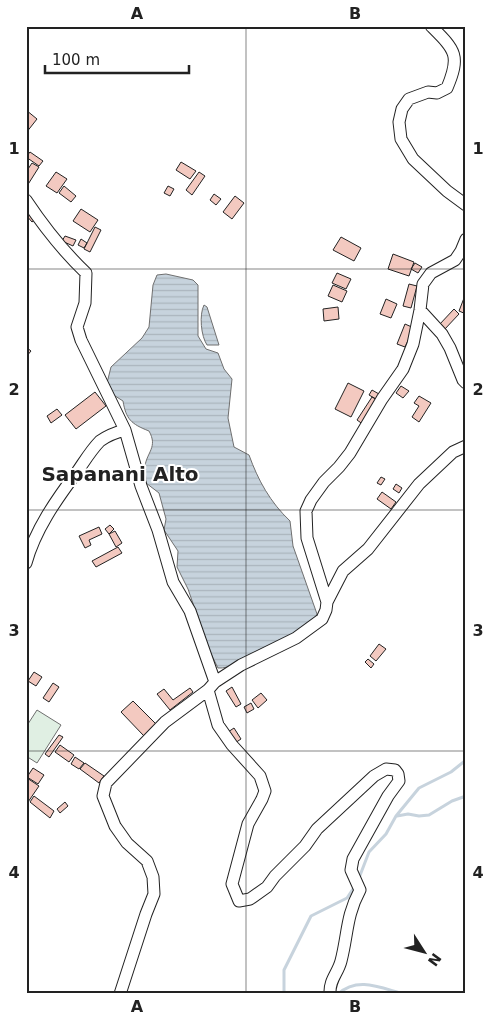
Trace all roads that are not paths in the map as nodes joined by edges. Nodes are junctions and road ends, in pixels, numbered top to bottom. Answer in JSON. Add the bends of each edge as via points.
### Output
{"nodes":[{"id":1,"x":431,"y":26,"type":"edge"},
{"id":2,"x":26,"y":200,"type":"edge"},
{"id":3,"x":466,"y":205,"type":"edge"},
{"id":4,"x":466,"y":239,"type":"edge"},
{"id":5,"x":420,"y":310,"type":"junction"},
{"id":6,"x":466,"y":383,"type":"edge"},
{"id":7,"x":125,"y":430,"type":"junction"},
{"id":8,"x":466,"y":446,"type":"edge"},
{"id":9,"x":26,"y":563,"type":"edge"},
{"id":10,"x":327,"y":602,"type":"junction"},
{"id":11,"x":211,"y":686,"type":"junction"},
{"id":12,"x":120,"y":994,"type":"edge"},
{"id":13,"x":330,"y":994,"type":"edge"}],
"edges":[{"from":1,"to":3,"type":"street","via":[[452,49],[455,58],[453,72],[447,88],[409,99],[399,122],[401,139],[413,159],[447,192]]},
{"from":2,"to":7,"type":"street","via":[[66,254],[86,273],[85,303],[76,327]]},
{"from":4,"to":5,"type":"street","via":[[455,260],[431,273],[423,284]]},
{"from":5,"to":6,"type":"street","via":[[442,334]]},
{"from":5,"to":10,"type":"street","via":[[413,344],[403,368],[350,453],[324,482],[306,511],[307,538]]},
{"from":7,"to":9,"type":"street","via":[[101,440],[88,457],[44,521]]},
{"from":7,"to":11,"type":"street","via":[[173,582],[190,611]]},
{"from":8,"to":10,"type":"street","via":[[453,452],[419,484],[368,549],[342,571]]},
{"from":10,"to":11,"type":"street","via":[[322,619],[312,627],[241,665]]},
{"from":11,"to":12,"type":"street","via":[[165,722],[106,783],[103,796],[114,826],[147,862],[153,877],[154,894]]},
{"from":11,"to":13,"type":"street","via":[[218,725],[260,776],[265,791],[248,824],[232,884],[239,901],[250,899],[267,887],[317,829],[374,776],[386,769],[395,770],[398,774],[398,781],[353,859],[351,870],[360,890],[348,916],[340,963],[333,976]]}]}
